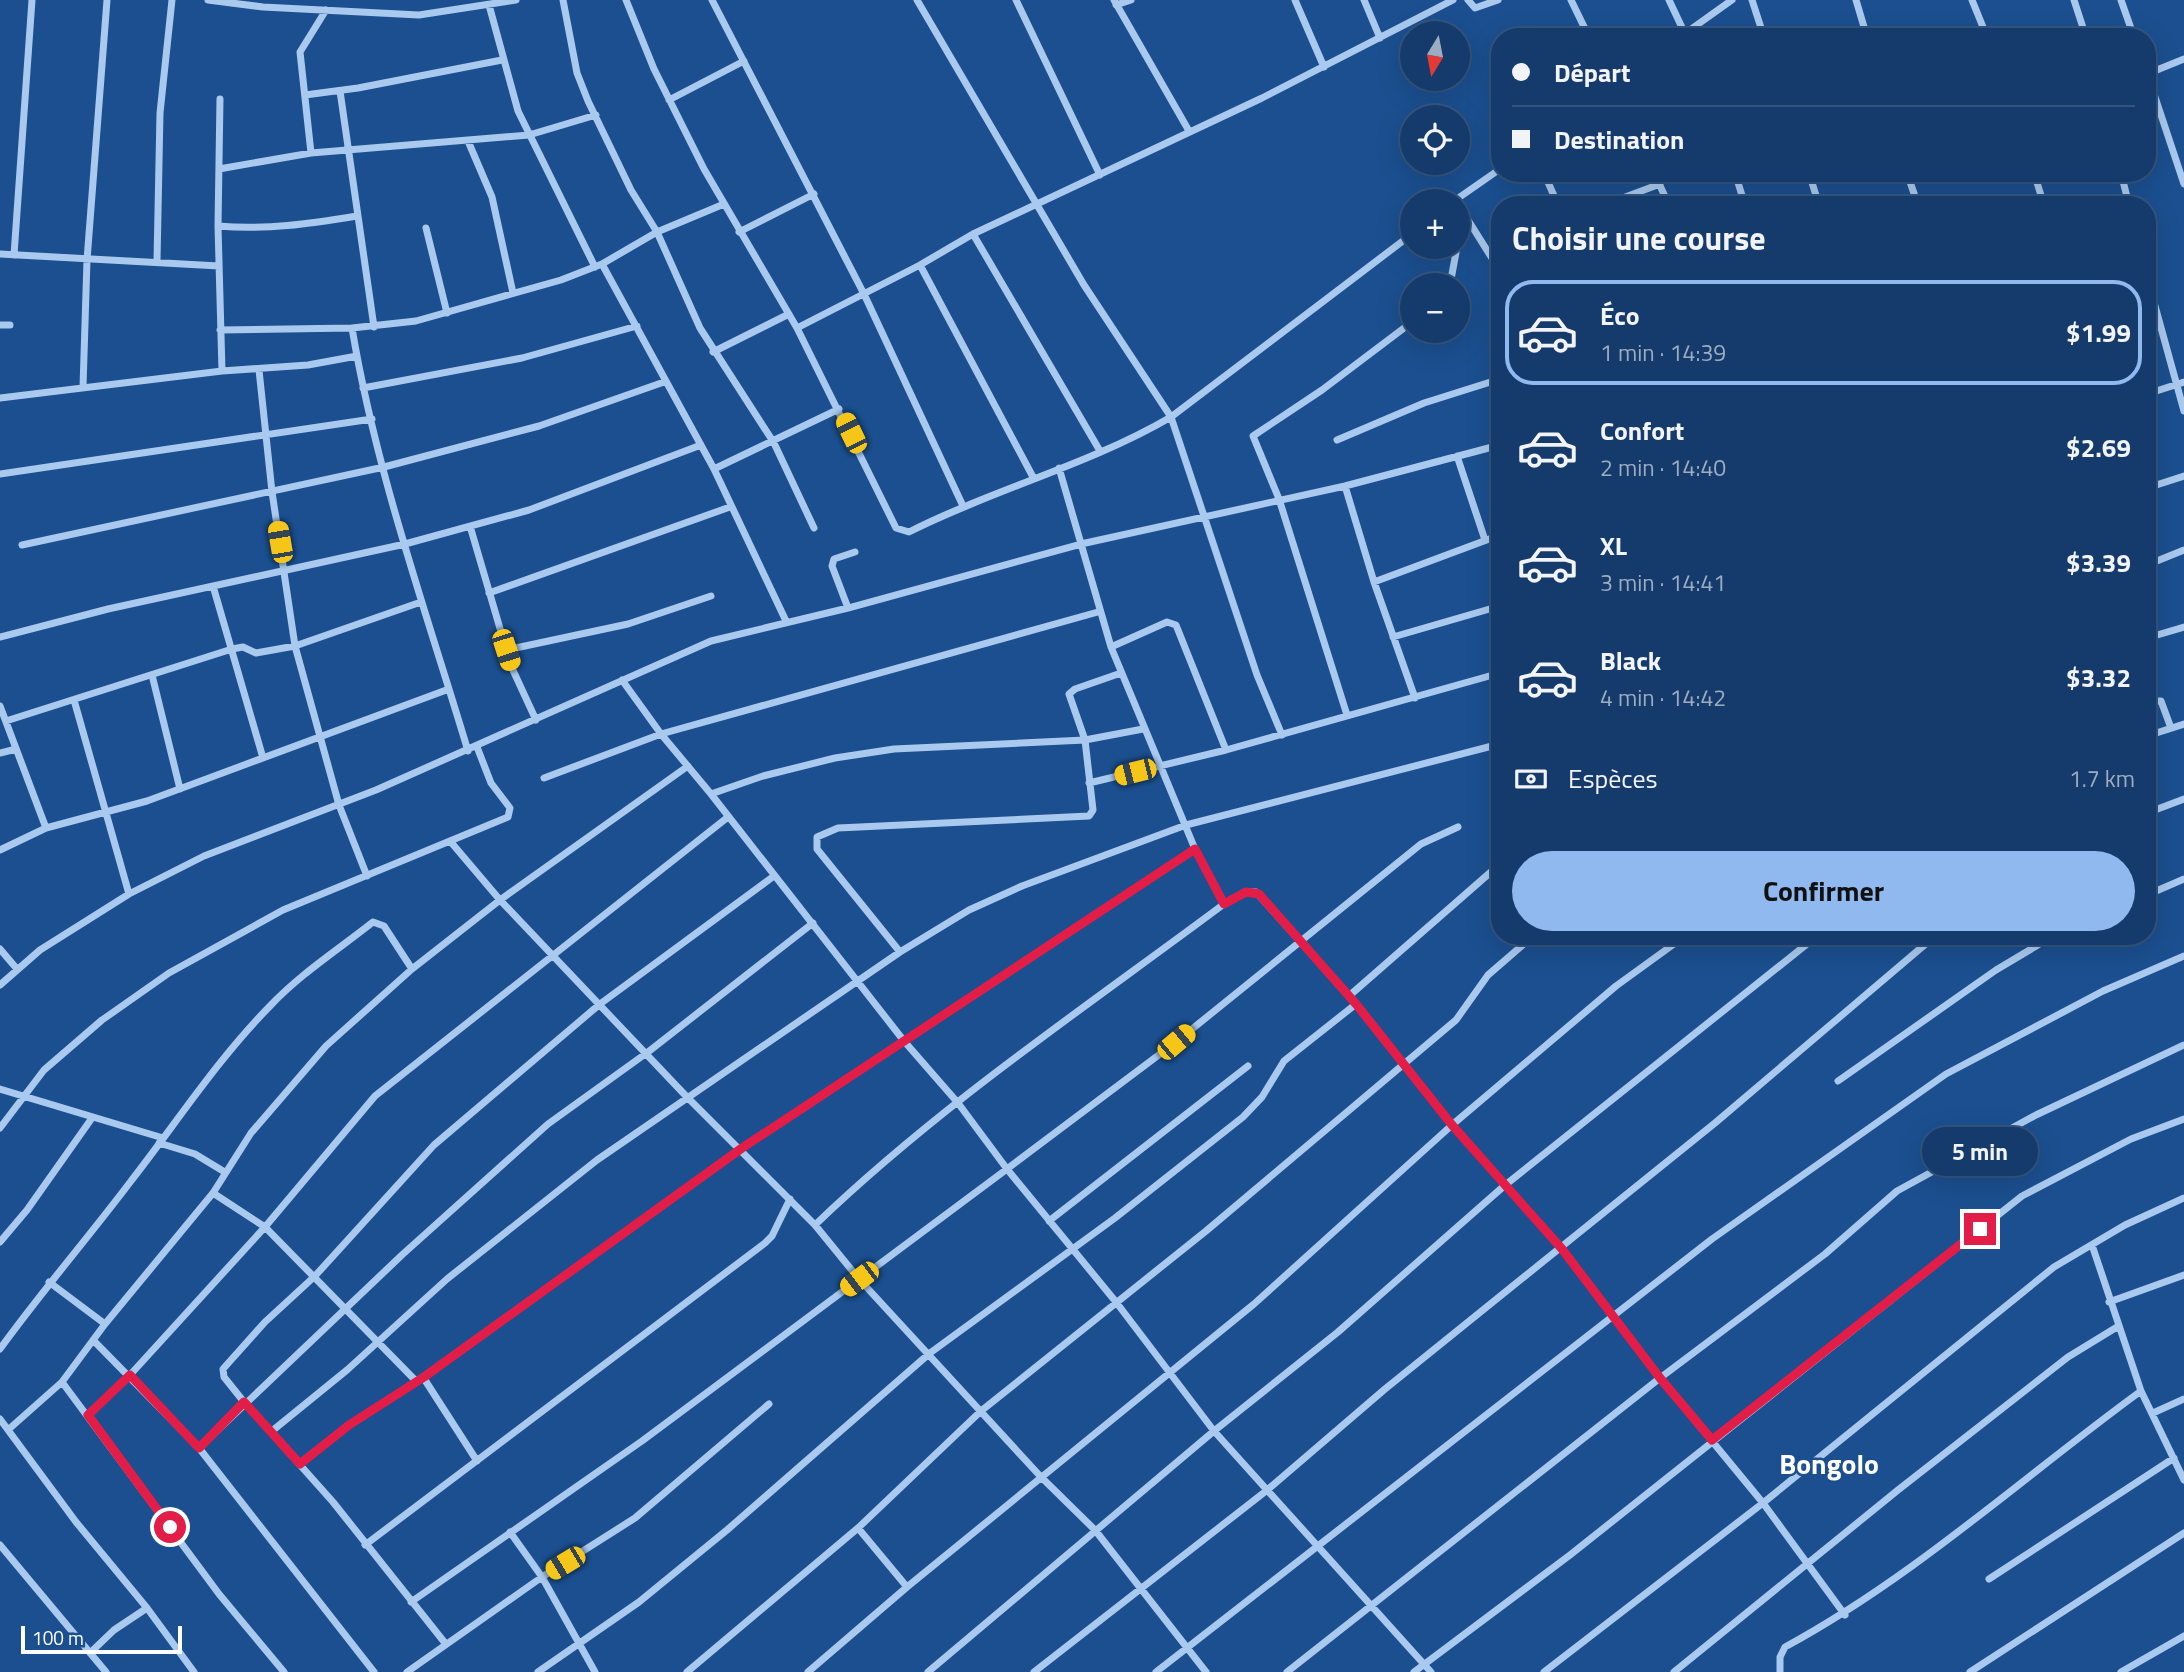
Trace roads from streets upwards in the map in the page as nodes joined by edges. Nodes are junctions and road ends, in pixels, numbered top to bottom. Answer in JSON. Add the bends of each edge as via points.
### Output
{"nodes":[{"id":1,"x":32,"y":0,"type":"edge"},
{"id":2,"x":107,"y":0,"type":"edge"},
{"id":3,"x":172,"y":0,"type":"edge"},
{"id":4,"x":208,"y":0,"type":"edge"},
{"id":5,"x":516,"y":0,"type":"edge"},
{"id":6,"x":563,"y":0,"type":"edge"},
{"id":7,"x":626,"y":0,"type":"edge"},
{"id":8,"x":712,"y":0,"type":"edge"},
{"id":9,"x":918,"y":0,"type":"edge"},
{"id":10,"x":1016,"y":0,"type":"edge"},
{"id":11,"x":1130,"y":0,"type":"edge"},
{"id":12,"x":1295,"y":0,"type":"edge"},
{"id":13,"x":1364,"y":0,"type":"edge"},
{"id":14,"x":1453,"y":0,"type":"edge"},
{"id":15,"x":1468,"y":0,"type":"edge"},
{"id":16,"x":1498,"y":0,"type":"edge"},
{"id":17,"x":1571,"y":0,"type":"edge"},
{"id":18,"x":1669,"y":0,"type":"edge"},
{"id":19,"x":1732,"y":0,"type":"edge"},
{"id":20,"x":1752,"y":0,"type":"edge"},
{"id":21,"x":1856,"y":0,"type":"edge"},
{"id":22,"x":1972,"y":0,"type":"edge"},
{"id":23,"x":2074,"y":0,"type":"edge"},
{"id":24,"x":2121,"y":0,"type":"edge"},
{"id":25,"x":1115,"y":2,"type":"edge"},
{"id":26,"x":263,"y":3,"type":"edge"},
{"id":27,"x":489,"y":5,"type":"junction"},
{"id":28,"x":326,"y":10,"type":"junction"},
{"id":29,"x":1585,"y":28,"type":"edge"},
{"id":30,"x":1681,"y":28,"type":"edge"},
{"id":31,"x":1695,"y":28,"type":"edge"},
{"id":32,"x":1761,"y":28,"type":"edge"},
{"id":33,"x":1864,"y":28,"type":"edge"},
{"id":34,"x":1983,"y":28,"type":"edge"},
{"id":35,"x":2083,"y":28,"type":"edge"},
{"id":36,"x":2131,"y":28,"type":"edge"},
{"id":37,"x":1380,"y":38,"type":"junction"},
{"id":38,"x":2184,"y":59,"type":"edge"},
{"id":39,"x":502,"y":60,"type":"junction"},
{"id":40,"x":744,"y":61,"type":"junction"},
{"id":41,"x":1324,"y":67,"type":"junction"},
{"id":42,"x":2156,"y":70,"type":"edge"},
{"id":43,"x":340,"y":91,"type":"junction"},
{"id":44,"x":305,"y":95,"type":"junction"},
{"id":45,"x":220,"y":99,"type":"dead end"},
{"id":46,"x":669,"y":100,"type":"junction"},
{"id":47,"x":2156,"y":100,"type":"edge"},
{"id":48,"x":596,"y":115,"type":"junction"},
{"id":49,"x":1189,"y":131,"type":"junction"},
{"id":50,"x":529,"y":135,"type":"junction"},
{"id":51,"x":468,"y":141,"type":"junction"},
{"id":52,"x":346,"y":149,"type":"junction"},
{"id":53,"x":311,"y":153,"type":"junction"},
{"id":54,"x":219,"y":169,"type":"junction"},
{"id":55,"x":1100,"y":175,"type":"junction"},
{"id":56,"x":1491,"y":176,"type":"edge"},
{"id":57,"x":1660,"y":184,"type":"joint"},
{"id":58,"x":2184,"y":184,"type":"edge"},
{"id":59,"x":1470,"y":193,"type":"edge"},
{"id":60,"x":814,"y":194,"type":"junction"},
{"id":61,"x":1628,"y":196,"type":"edge"},
{"id":62,"x":1665,"y":196,"type":"edge"},
{"id":63,"x":1039,"y":203,"type":"junction"},
{"id":64,"x":724,"y":204,"type":"junction"},
{"id":65,"x":357,"y":216,"type":"junction"},
{"id":66,"x":1470,"y":224,"type":"edge"},
{"id":67,"x":218,"y":226,"type":"junction"},
{"id":68,"x":426,"y":228,"type":"dead end"},
{"id":69,"x":657,"y":232,"type":"junction"},
{"id":70,"x":739,"y":232,"type":"junction"},
{"id":71,"x":973,"y":234,"type":"junction"},
{"id":72,"x":1400,"y":243,"type":"edge"},
{"id":73,"x":0,"y":254,"type":"edge"},
{"id":74,"x":14,"y":255,"type":"junction"},
{"id":75,"x":1491,"y":257,"type":"edge"},
{"id":76,"x":87,"y":260,"type":"junction"},
{"id":77,"x":157,"y":261,"type":"junction"},
{"id":78,"x":598,"y":265,"type":"junction"},
{"id":79,"x":920,"y":265,"type":"junction"},
{"id":80,"x":219,"y":266,"type":"junction"},
{"id":81,"x":513,"y":293,"type":"junction"},
{"id":82,"x":864,"y":294,"type":"junction"},
{"id":83,"x":2156,"y":306,"type":"edge"},
{"id":84,"x":447,"y":313,"type":"junction"},
{"id":85,"x":789,"y":314,"type":"junction"},
{"id":86,"x":0,"y":325,"type":"edge"},
{"id":87,"x":10,"y":325,"type":"dead end"},
{"id":88,"x":636,"y":326,"type":"junction"},
{"id":89,"x":374,"y":327,"type":"junction"},
{"id":90,"x":352,"y":328,"type":"junction"},
{"id":91,"x":797,"y":328,"type":"junction"},
{"id":92,"x":220,"y":330,"type":"junction"},
{"id":93,"x":1400,"y":332,"type":"edge"},
{"id":94,"x":713,"y":352,"type":"junction"},
{"id":95,"x":357,"y":356,"type":"junction"},
{"id":96,"x":259,"y":370,"type":"junction"},
{"id":97,"x":222,"y":371,"type":"junction"},
{"id":98,"x":664,"y":382,"type":"junction"},
{"id":99,"x":1491,"y":382,"type":"edge"},
{"id":100,"x":2180,"y":383,"type":"edge"},
{"id":101,"x":83,"y":387,"type":"junction"},
{"id":102,"x":363,"y":388,"type":"junction"},
{"id":103,"x":2156,"y":391,"type":"edge"},
{"id":104,"x":0,"y":398,"type":"edge"},
{"id":105,"x":839,"y":409,"type":"junction"},
{"id":106,"x":2184,"y":411,"type":"edge"},
{"id":107,"x":1171,"y":417,"type":"junction"},
{"id":108,"x":372,"y":419,"type":"junction"},
{"id":109,"x":266,"y":435,"type":"junction"},
{"id":110,"x":1337,"y":440,"type":"dead end"},
{"id":111,"x":774,"y":443,"type":"junction"},
{"id":112,"x":701,"y":445,"type":"junction"},
{"id":113,"x":1491,"y":447,"type":"edge"},
{"id":114,"x":1100,"y":451,"type":"junction"},
{"id":115,"x":1457,"y":456,"type":"junction"},
{"id":116,"x":384,"y":467,"type":"junction"},
{"id":117,"x":1059,"y":468,"type":"junction"},
{"id":118,"x":714,"y":469,"type":"junction"},
{"id":119,"x":0,"y":474,"type":"edge"},
{"id":120,"x":2184,"y":476,"type":"edge"},
{"id":121,"x":1033,"y":477,"type":"junction"},
{"id":122,"x":2156,"y":485,"type":"edge"},
{"id":123,"x":1345,"y":486,"type":"junction"},
{"id":124,"x":272,"y":492,"type":"junction"},
{"id":125,"x":1279,"y":499,"type":"junction"},
{"id":126,"x":964,"y":506,"type":"junction"},
{"id":127,"x":730,"y":507,"type":"junction"},
{"id":128,"x":1205,"y":517,"type":"junction"},
{"id":129,"x":470,"y":526,"type":"junction"},
{"id":130,"x":814,"y":528,"type":"dead end"},
{"id":131,"x":1491,"y":538,"type":"edge"},
{"id":132,"x":1485,"y":540,"type":"junction"},
{"id":133,"x":405,"y":544,"type":"junction"},
{"id":134,"x":1081,"y":544,"type":"junction"},
{"id":135,"x":22,"y":545,"type":"dead end"},
{"id":136,"x":2184,"y":550,"type":"edge"},
{"id":137,"x":855,"y":552,"type":"dead end"},
{"id":138,"x":2156,"y":561,"type":"edge"},
{"id":139,"x":282,"y":573,"type":"junction"},
{"id":140,"x":1374,"y":582,"type":"junction"},
{"id":141,"x":213,"y":586,"type":"junction"},
{"id":142,"x":489,"y":593,"type":"junction"},
{"id":143,"x":711,"y":596,"type":"dead end"},
{"id":144,"x":421,"y":602,"type":"junction"},
{"id":145,"x":848,"y":608,"type":"junction"},
{"id":146,"x":1491,"y":610,"type":"edge"},
{"id":147,"x":1098,"y":612,"type":"junction"},
{"id":148,"x":786,"y":621,"type":"junction"},
{"id":149,"x":2184,"y":627,"type":"edge"},
{"id":150,"x":2156,"y":635,"type":"edge"},
{"id":151,"x":0,"y":637,"type":"edge"},
{"id":152,"x":1393,"y":637,"type":"junction"},
{"id":153,"x":295,"y":646,"type":"junction"},
{"id":154,"x":1111,"y":647,"type":"junction"},
{"id":155,"x":232,"y":649,"type":"junction"},
{"id":156,"x":506,"y":650,"type":"junction"},
{"id":157,"x":1121,"y":673,"type":"junction"},
{"id":158,"x":152,"y":675,"type":"junction"},
{"id":159,"x":1491,"y":676,"type":"edge"},
{"id":160,"x":622,"y":680,"type":"junction"},
{"id":161,"x":449,"y":689,"type":"junction"},
{"id":162,"x":1415,"y":698,"type":"junction"},
{"id":163,"x":74,"y":700,"type":"junction"},
{"id":164,"x":2156,"y":701,"type":"edge"},
{"id":165,"x":0,"y":706,"type":"edge"},
{"id":166,"x":1347,"y":715,"type":"junction"},
{"id":167,"x":536,"y":720,"type":"junction"},
{"id":168,"x":6,"y":721,"type":"junction"},
{"id":169,"x":2184,"y":724,"type":"edge"},
{"id":170,"x":2171,"y":728,"type":"junction"},
{"id":171,"x":1143,"y":729,"type":"junction"},
{"id":172,"x":661,"y":734,"type":"junction"},
{"id":173,"x":2156,"y":734,"type":"edge"},
{"id":174,"x":1282,"y":735,"type":"junction"},
{"id":175,"x":321,"y":736,"type":"junction"},
{"id":176,"x":1085,"y":740,"type":"junction"},
{"id":177,"x":1491,"y":746,"type":"edge"},
{"id":178,"x":477,"y":747,"type":"junction"},
{"id":179,"x":16,"y":749,"type":"junction"},
{"id":180,"x":1226,"y":750,"type":"junction"},
{"id":181,"x":468,"y":751,"type":"junction"},
{"id":182,"x":0,"y":753,"type":"edge"},
{"id":183,"x":262,"y":758,"type":"junction"},
{"id":184,"x":688,"y":766,"type":"junction"},
{"id":185,"x":1158,"y":766,"type":"junction"},
{"id":186,"x":544,"y":778,"type":"dead end"},
{"id":187,"x":1089,"y":783,"type":"junction"},
{"id":188,"x":180,"y":789,"type":"junction"},
{"id":189,"x":711,"y":794,"type":"junction"},
{"id":190,"x":2184,"y":799,"type":"edge"},
{"id":191,"x":339,"y":805,"type":"junction"},
{"id":192,"x":2156,"y":810,"type":"edge"},
{"id":193,"x":107,"y":813,"type":"junction"},
{"id":194,"x":728,"y":817,"type":"junction"},
{"id":195,"x":1186,"y":825,"type":"junction"},
{"id":196,"x":1458,"y":827,"type":"dead end"},
{"id":197,"x":46,"y":828,"type":"junction"},
{"id":198,"x":450,"y":841,"type":"junction"},
{"id":199,"x":1195,"y":849,"type":"junction"},
{"id":200,"x":0,"y":850,"type":"edge"},
{"id":201,"x":1491,"y":872,"type":"edge"},
{"id":202,"x":367,"y":876,"type":"junction"},
{"id":203,"x":774,"y":876,"type":"junction"},
{"id":204,"x":2184,"y":879,"type":"edge"},
{"id":205,"x":2156,"y":891,"type":"edge"},
{"id":206,"x":129,"y":894,"type":"junction"},
{"id":207,"x":500,"y":900,"type":"junction"},
{"id":208,"x":1224,"y":904,"type":"junction"},
{"id":209,"x":813,"y":923,"type":"junction"},
{"id":210,"x":1299,"y":940,"type":"junction"},
{"id":211,"x":1523,"y":945,"type":"edge"},
{"id":212,"x":1673,"y":945,"type":"edge"},
{"id":213,"x":1806,"y":945,"type":"edge"},
{"id":214,"x":1924,"y":945,"type":"edge"},
{"id":215,"x":2038,"y":945,"type":"edge"},
{"id":216,"x":0,"y":949,"type":"edge"},
{"id":217,"x":900,"y":952,"type":"junction"},
{"id":218,"x":552,"y":954,"type":"junction"},
{"id":219,"x":2184,"y":956,"type":"edge"},
{"id":220,"x":17,"y":969,"type":"junction"},
{"id":221,"x":412,"y":969,"type":"junction"},
{"id":222,"x":858,"y":981,"type":"junction"},
{"id":223,"x":0,"y":985,"type":"edge"},
{"id":224,"x":1349,"y":996,"type":"junction"},
{"id":225,"x":600,"y":1004,"type":"junction"},
{"id":226,"x":1356,"y":1004,"type":"junction"},
{"id":227,"x":904,"y":1041,"type":"junction"},
{"id":228,"x":2184,"y":1045,"type":"edge"},
{"id":229,"x":648,"y":1052,"type":"junction"},
{"id":230,"x":1402,"y":1064,"type":"junction"},
{"id":231,"x":1248,"y":1066,"type":"dead end"},
{"id":232,"x":1838,"y":1081,"type":"dead end"},
{"id":233,"x":0,"y":1089,"type":"edge"},
{"id":234,"x":686,"y":1096,"type":"junction"},
{"id":235,"x":24,"y":1098,"type":"junction"},
{"id":236,"x":958,"y":1103,"type":"junction"},
{"id":237,"x":92,"y":1118,"type":"junction"},
{"id":238,"x":2184,"y":1119,"type":"edge"},
{"id":239,"x":1452,"y":1125,"type":"junction"},
{"id":240,"x":0,"y":1128,"type":"edge"},
{"id":241,"x":161,"y":1141,"type":"junction"},
{"id":242,"x":742,"y":1148,"type":"junction"},
{"id":243,"x":1007,"y":1170,"type":"junction"},
{"id":244,"x":223,"y":1171,"type":"junction"},
{"id":245,"x":1504,"y":1186,"type":"junction"},
{"id":246,"x":213,"y":1193,"type":"junction"},
{"id":247,"x":2184,"y":1198,"type":"edge"},
{"id":248,"x":790,"y":1199,"type":"junction"},
{"id":249,"x":1049,"y":1221,"type":"junction"},
{"id":250,"x":815,"y":1225,"type":"junction"},
{"id":251,"x":265,"y":1227,"type":"junction"},
{"id":252,"x":0,"y":1241,"type":"edge"},
{"id":253,"x":2092,"y":1245,"type":"junction"},
{"id":254,"x":1071,"y":1248,"type":"junction"},
{"id":255,"x":1562,"y":1249,"type":"junction"},
{"id":256,"x":2184,"y":1275,"type":"edge"},
{"id":257,"x":315,"y":1276,"type":"junction"},
{"id":258,"x":859,"y":1279,"type":"junction"},
{"id":259,"x":49,"y":1282,"type":"junction"},
{"id":260,"x":1116,"y":1302,"type":"junction"},
{"id":261,"x":2109,"y":1302,"type":"junction"},
{"id":262,"x":347,"y":1310,"type":"junction"},
{"id":263,"x":1614,"y":1314,"type":"junction"},
{"id":264,"x":105,"y":1324,"type":"junction"},
{"id":265,"x":2117,"y":1327,"type":"junction"},
{"id":266,"x":93,"y":1340,"type":"junction"},
{"id":267,"x":379,"y":1342,"type":"junction"},
{"id":268,"x":0,"y":1349,"type":"edge"},
{"id":269,"x":930,"y":1353,"type":"junction"},
{"id":270,"x":1169,"y":1373,"type":"junction"},
{"id":271,"x":130,"y":1375,"type":"junction"},
{"id":272,"x":1660,"y":1378,"type":"junction"},
{"id":273,"x":420,"y":1379,"type":"junction"},
{"id":274,"x":62,"y":1382,"type":"junction"},
{"id":275,"x":2141,"y":1391,"type":"junction"},
{"id":276,"x":2184,"y":1399,"type":"edge"},
{"id":277,"x":244,"y":1402,"type":"junction"},
{"id":278,"x":769,"y":1404,"type":"dead end"},
{"id":279,"x":981,"y":1411,"type":"junction"},
{"id":280,"x":2153,"y":1413,"type":"junction"},
{"id":281,"x":88,"y":1415,"type":"junction"},
{"id":282,"x":0,"y":1419,"type":"edge"},
{"id":283,"x":9,"y":1429,"type":"junction"},
{"id":284,"x":272,"y":1431,"type":"junction"},
{"id":285,"x":1214,"y":1431,"type":"junction"},
{"id":286,"x":1712,"y":1440,"type":"junction"},
{"id":287,"x":199,"y":1448,"type":"junction"},
{"id":288,"x":2174,"y":1458,"type":"junction"},
{"id":289,"x":477,"y":1461,"type":"junction"},
{"id":290,"x":300,"y":1464,"type":"junction"},
{"id":291,"x":1041,"y":1477,"type":"junction"},
{"id":292,"x":2184,"y":1480,"type":"edge"},
{"id":293,"x":1266,"y":1491,"type":"junction"},
{"id":294,"x":1763,"y":1503,"type":"junction"},
{"id":295,"x":858,"y":1528,"type":"junction"},
{"id":296,"x":1095,"y":1530,"type":"junction"},
{"id":297,"x":510,"y":1532,"type":"junction"},
{"id":298,"x":2184,"y":1533,"type":"edge"},
{"id":299,"x":1316,"y":1544,"type":"junction"},
{"id":300,"x":0,"y":1545,"type":"edge"},
{"id":301,"x":365,"y":1545,"type":"junction"},
{"id":302,"x":1806,"y":1564,"type":"junction"},
{"id":303,"x":542,"y":1577,"type":"junction"},
{"id":304,"x":1989,"y":1579,"type":"dead end"},
{"id":305,"x":907,"y":1587,"type":"junction"},
{"id":306,"x":1140,"y":1589,"type":"junction"},
{"id":307,"x":411,"y":1602,"type":"junction"},
{"id":308,"x":1371,"y":1606,"type":"junction"},
{"id":309,"x":147,"y":1608,"type":"junction"},
{"id":310,"x":1845,"y":1615,"type":"junction"},
{"id":311,"x":570,"y":1630,"type":"junction"},
{"id":312,"x":2184,"y":1636,"type":"edge"},
{"id":313,"x":445,"y":1643,"type":"junction"},
{"id":314,"x":578,"y":1644,"type":"junction"},
{"id":315,"x":1187,"y":1649,"type":"junction"},
{"id":316,"x":566,"y":1652,"type":"junction"},
{"id":317,"x":90,"y":1653,"type":"junction"},
{"id":318,"x":1424,"y":1664,"type":"junction"},
{"id":319,"x":106,"y":1672,"type":"edge"},
{"id":320,"x":194,"y":1672,"type":"edge"},
{"id":321,"x":284,"y":1672,"type":"edge"},
{"id":322,"x":374,"y":1672,"type":"edge"},
{"id":323,"x":407,"y":1672,"type":"edge"},
{"id":324,"x":538,"y":1672,"type":"edge"},
{"id":325,"x":595,"y":1672,"type":"edge"},
{"id":326,"x":687,"y":1672,"type":"edge"},
{"id":327,"x":808,"y":1672,"type":"edge"},
{"id":328,"x":928,"y":1672,"type":"edge"},
{"id":329,"x":1034,"y":1672,"type":"edge"},
{"id":330,"x":1156,"y":1672,"type":"edge"},
{"id":331,"x":1206,"y":1672,"type":"edge"},
{"id":332,"x":1287,"y":1672,"type":"edge"},
{"id":333,"x":1414,"y":1672,"type":"edge"},
{"id":334,"x":1432,"y":1672,"type":"edge"},
{"id":335,"x":1544,"y":1672,"type":"edge"},
{"id":336,"x":1674,"y":1672,"type":"edge"},
{"id":337,"x":1780,"y":1672,"type":"edge"},
{"id":338,"x":1970,"y":1672,"type":"edge"},
{"id":339,"x":2121,"y":1672,"type":"edge"}],
"edges":[{"from":1,"to":74,"type":"street"},
{"from":2,"to":76,"type":"street"},
{"from":3,"to":77,"type":"street","via":[[160,113]]},
{"from":4,"to":26,"type":"street"},
{"from":5,"to":27,"type":"street"},
{"from":6,"to":48,"type":"street","via":[[577,73]]},
{"from":7,"to":46,"type":"street"},
{"from":8,"to":40,"type":"street"},
{"from":9,"to":63,"type":"street"},
{"from":10,"to":55,"type":"street"},
{"from":11,"to":25,"type":"street"},
{"from":12,"to":41,"type":"street"},
{"from":13,"to":37,"type":"street"},
{"from":14,"to":37,"type":"street"},
{"from":15,"to":16,"type":"street","via":[[1475,8]]},
{"from":17,"to":29,"type":"street"},
{"from":18,"to":30,"type":"street"},
{"from":19,"to":31,"type":"street"},
{"from":20,"to":32,"type":"street"},
{"from":21,"to":33,"type":"street"},
{"from":22,"to":34,"type":"street"},
{"from":23,"to":35,"type":"street"},
{"from":24,"to":36,"type":"street"},
{"from":25,"to":49,"type":"street"},
{"from":26,"to":28,"type":"street"},
{"from":27,"to":28,"type":"street","via":[[419,15]]},
{"from":27,"to":39,"type":"street"},
{"from":28,"to":44,"type":"street","via":[[302,47]]},
{"from":37,"to":41,"type":"street"},
{"from":38,"to":42,"type":"street"},
{"from":39,"to":43,"type":"street"},
{"from":39,"to":50,"type":"street"},
{"from":40,"to":46,"type":"street"},
{"from":40,"to":60,"type":"street"},
{"from":41,"to":49,"type":"street"},
{"from":43,"to":44,"type":"street"},
{"from":43,"to":52,"type":"street"},
{"from":44,"to":53,"type":"street"},
{"from":45,"to":54,"type":"street"},
{"from":46,"to":64,"type":"street"},
{"from":47,"to":58,"type":"street"},
{"from":48,"to":50,"type":"street"},
{"from":48,"to":69,"type":"street","via":[[631,190]]},
{"from":49,"to":55,"type":"street"},
{"from":50,"to":51,"type":"street"},
{"from":50,"to":78,"type":"street"},
{"from":51,"to":52,"type":"street"},
{"from":51,"to":81,"type":"street","via":[[492,197]]},
{"from":52,"to":53,"type":"street"},
{"from":52,"to":65,"type":"street"},
{"from":53,"to":54,"type":"street"},
{"from":54,"to":67,"type":"street"},
{"from":55,"to":63,"type":"street"},
{"from":56,"to":59,"type":"street"},
{"from":57,"to":61,"type":"street"},
{"from":57,"to":62,"type":"street"},
{"from":60,"to":70,"type":"street"},
{"from":60,"to":82,"type":"street"},
{"from":63,"to":71,"type":"street"},
{"from":63,"to":107,"type":"street","via":[[1084,285]]},
{"from":64,"to":69,"type":"street"},
{"from":64,"to":70,"type":"street"},
{"from":65,"to":67,"type":"street","via":[[288,228]]},
{"from":65,"to":89,"type":"street"},
{"from":66,"to":75,"type":"street"},
{"from":67,"to":80,"type":"street"},
{"from":68,"to":84,"type":"street"},
{"from":69,"to":78,"type":"street"},
{"from":69,"to":94,"type":"street"},
{"from":70,"to":85,"type":"street"},
{"from":71,"to":79,"type":"street"},
{"from":71,"to":114,"type":"street"},
{"from":72,"to":107,"type":"street"},
{"from":73,"to":74,"type":"street"},
{"from":74,"to":76,"type":"street"},
{"from":76,"to":77,"type":"street"},
{"from":76,"to":101,"type":"street"},
{"from":77,"to":80,"type":"street"},
{"from":78,"to":81,"type":"street"},
{"from":78,"to":88,"type":"street"},
{"from":79,"to":82,"type":"street"},
{"from":79,"to":121,"type":"street"},
{"from":80,"to":92,"type":"street"},
{"from":81,"to":84,"type":"street"},
{"from":82,"to":91,"type":"street"},
{"from":82,"to":126,"type":"street"},
{"from":83,"to":100,"type":"street"},
{"from":84,"to":89,"type":"street"},
{"from":85,"to":91,"type":"street"},
{"from":85,"to":94,"type":"street"},
{"from":86,"to":87,"type":"street"},
{"from":88,"to":98,"type":"street"},
{"from":88,"to":102,"type":"street","via":[[522,358]]},
{"from":89,"to":90,"type":"street"},
{"from":90,"to":92,"type":"street"},
{"from":90,"to":95,"type":"street"},
{"from":91,"to":105,"type":"street"},
{"from":92,"to":97,"type":"street"},
{"from":93,"to":125,"type":"street","via":[[1255,433],[1253,440]]},
{"from":94,"to":111,"type":"street"},
{"from":95,"to":96,"type":"street"},
{"from":95,"to":102,"type":"street"},
{"from":96,"to":97,"type":"street"},
{"from":96,"to":109,"type":"street"},
{"from":97,"to":101,"type":"street"},
{"from":98,"to":112,"type":"street"},
{"from":98,"to":116,"type":"street","via":[[539,426]]},
{"from":99,"to":110,"type":"street","via":[[1424,403]]},
{"from":100,"to":103,"type":"street"},
{"from":100,"to":106,"type":"street"},
{"from":101,"to":104,"type":"street"},
{"from":102,"to":108,"type":"street"},
{"from":105,"to":111,"type":"street"},
{"from":105,"to":126,"type":"street","via":[[898,531],[909,532]]},
{"from":107,"to":114,"type":"street"},
{"from":107,"to":128,"type":"street"},
{"from":108,"to":109,"type":"street"},
{"from":108,"to":116,"type":"street"},
{"from":109,"to":119,"type":"street"},
{"from":109,"to":124,"type":"street"},
{"from":111,"to":118,"type":"street"},
{"from":111,"to":130,"type":"street"},
{"from":112,"to":118,"type":"street"},
{"from":112,"to":129,"type":"street","via":[[529,510]]},
{"from":113,"to":115,"type":"street"},
{"from":114,"to":117,"type":"street"},
{"from":115,"to":123,"type":"street"},
{"from":115,"to":132,"type":"street"},
{"from":116,"to":124,"type":"street"},
{"from":116,"to":133,"type":"street"},
{"from":117,"to":121,"type":"street"},
{"from":117,"to":134,"type":"street"},
{"from":118,"to":127,"type":"street"},
{"from":120,"to":122,"type":"street"},
{"from":121,"to":126,"type":"street"},
{"from":123,"to":125,"type":"street"},
{"from":123,"to":140,"type":"street"},
{"from":124,"to":135,"type":"street"},
{"from":124,"to":139,"type":"street"},
{"from":125,"to":128,"type":"street"},
{"from":125,"to":166,"type":"street"},
{"from":127,"to":142,"type":"street"},
{"from":127,"to":148,"type":"street"},
{"from":128,"to":134,"type":"street"},
{"from":128,"to":174,"type":"street","via":[[1257,675]]},
{"from":129,"to":133,"type":"street"},
{"from":129,"to":142,"type":"street"},
{"from":131,"to":132,"type":"street"},
{"from":132,"to":140,"type":"street"},
{"from":133,"to":139,"type":"street"},
{"from":133,"to":144,"type":"street"},
{"from":134,"to":145,"type":"street"},
{"from":134,"to":147,"type":"street"},
{"from":136,"to":138,"type":"street"},
{"from":137,"to":145,"type":"street","via":[[832,563]]},
{"from":139,"to":141,"type":"street"},
{"from":139,"to":153,"type":"street"},
{"from":140,"to":152,"type":"street"},
{"from":141,"to":151,"type":"street"},
{"from":141,"to":155,"type":"street"},
{"from":142,"to":156,"type":"street"},
{"from":143,"to":156,"type":"street","via":[[628,624]]},
{"from":144,"to":153,"type":"street"},
{"from":144,"to":161,"type":"street"},
{"from":145,"to":148,"type":"street"},
{"from":146,"to":152,"type":"street"},
{"from":147,"to":154,"type":"street"},
{"from":147,"to":172,"type":"street"},
{"from":148,"to":160,"type":"street","via":[[711,641]]},
{"from":149,"to":150,"type":"street"},
{"from":152,"to":162,"type":"street"},
{"from":153,"to":155,"type":"street","via":[[257,653],[243,647]]},
{"from":153,"to":175,"type":"street"},
{"from":154,"to":157,"type":"street"},
{"from":154,"to":180,"type":"street","via":[[1167,622],[1176,625]]},
{"from":155,"to":158,"type":"street"},
{"from":155,"to":183,"type":"street"},
{"from":156,"to":167,"type":"street"},
{"from":157,"to":171,"type":"street"},
{"from":157,"to":176,"type":"street","via":[[1070,691]]},
{"from":158,"to":163,"type":"street"},
{"from":158,"to":188,"type":"street"},
{"from":159,"to":162,"type":"street"},
{"from":160,"to":167,"type":"street"},
{"from":160,"to":172,"type":"street"},
{"from":161,"to":175,"type":"street"},
{"from":161,"to":181,"type":"street"},
{"from":162,"to":166,"type":"street"},
{"from":163,"to":168,"type":"street"},
{"from":163,"to":193,"type":"street"},
{"from":164,"to":170,"type":"street","via":[[2161,701]]},
{"from":165,"to":168,"type":"street"},
{"from":166,"to":174,"type":"street"},
{"from":167,"to":178,"type":"street"},
{"from":168,"to":179,"type":"street"},
{"from":169,"to":170,"type":"street"},
{"from":170,"to":173,"type":"street"},
{"from":171,"to":176,"type":"street"},
{"from":171,"to":185,"type":"street"},
{"from":172,"to":184,"type":"street"},
{"from":172,"to":186,"type":"street"},
{"from":174,"to":180,"type":"street"},
{"from":175,"to":183,"type":"street"},
{"from":175,"to":191,"type":"street"},
{"from":176,"to":187,"type":"street"},
{"from":176,"to":189,"type":"street","via":[[882,751],[763,776]]},
{"from":177,"to":195,"type":"street"},
{"from":178,"to":181,"type":"street"},
{"from":178,"to":198,"type":"street","via":[[510,814]]},
{"from":179,"to":182,"type":"street"},
{"from":179,"to":197,"type":"street"},
{"from":180,"to":185,"type":"street"},
{"from":181,"to":191,"type":"street"},
{"from":183,"to":188,"type":"street"},
{"from":184,"to":189,"type":"street"},
{"from":184,"to":207,"type":"street"},
{"from":185,"to":187,"type":"street"},
{"from":185,"to":195,"type":"street"},
{"from":187,"to":217,"type":"street","via":[[1093,810],[1089,816],[838,828],[817,837],[817,849]]},
{"from":188,"to":193,"type":"street"},
{"from":189,"to":194,"type":"street"},
{"from":190,"to":192,"type":"street"},
{"from":191,"to":202,"type":"street"},
{"from":191,"to":206,"type":"street","via":[[204,856]]},
{"from":193,"to":197,"type":"street"},
{"from":193,"to":206,"type":"street"},
{"from":194,"to":203,"type":"street"},
{"from":194,"to":218,"type":"street"},
{"from":195,"to":199,"type":"street"},
{"from":195,"to":217,"type":"street","via":[[1022,886],[969,910]]},
{"from":196,"to":210,"type":"street","via":[[1421,844]]},
{"from":197,"to":200,"type":"street"},
{"from":198,"to":202,"type":"street"},
{"from":198,"to":207,"type":"street"},
{"from":199,"to":208,"type":"street"},
{"from":199,"to":227,"type":"street"},
{"from":201,"to":224,"type":"street"},
{"from":202,"to":235,"type":"street","via":[[282,910],[169,973],[102,1020],[44,1070]]},
{"from":203,"to":209,"type":"street"},
{"from":203,"to":225,"type":"street"},
{"from":204,"to":205,"type":"street"},
{"from":206,"to":220,"type":"street"},
{"from":207,"to":218,"type":"street"},
{"from":207,"to":221,"type":"street"},
{"from":208,"to":210,"type":"street","via":[[1246,892],[1256,892]]},
{"from":208,"to":236,"type":"street"},
{"from":209,"to":222,"type":"street"},
{"from":209,"to":229,"type":"street"},
{"from":210,"to":224,"type":"street"},
{"from":210,"to":243,"type":"street","via":[[1176,1042]]},
{"from":211,"to":230,"type":"street","via":[[1488,975],[1464,1013]]},
{"from":212,"to":239,"type":"street","via":[[1616,986]]},
{"from":213,"to":245,"type":"street"},
{"from":214,"to":255,"type":"street"},
{"from":215,"to":232,"type":"street"},
{"from":216,"to":220,"type":"street"},
{"from":217,"to":222,"type":"street"},
{"from":218,"to":225,"type":"street"},
{"from":218,"to":251,"type":"street","via":[[375,1096]]},
{"from":219,"to":263,"type":"street","via":[[2103,991],[1970,1059],[1712,1239]]},
{"from":220,"to":223,"type":"street"},
{"from":221,"to":241,"type":"street","via":[[384,926],[373,922],[271,1005],[220,1062]]},
{"from":221,"to":244,"type":"street","via":[[327,1046]]},
{"from":222,"to":227,"type":"street"},
{"from":222,"to":234,"type":"street"},
{"from":224,"to":226,"type":"street"},
{"from":225,"to":229,"type":"street"},
{"from":225,"to":257,"type":"street","via":[[434,1145]]},
{"from":226,"to":230,"type":"street"},
{"from":226,"to":254,"type":"street","via":[[1284,1061],[1255,1106]]},
{"from":227,"to":236,"type":"street"},
{"from":227,"to":242,"type":"street"},
{"from":228,"to":272,"type":"street","via":[[2036,1115],[1896,1191],[1825,1254]]},
{"from":229,"to":234,"type":"street"},
{"from":229,"to":262,"type":"street","via":[[548,1124]]},
{"from":230,"to":239,"type":"street"},
{"from":230,"to":260,"type":"street"},
{"from":231,"to":249,"type":"street"},
{"from":233,"to":235,"type":"street"},
{"from":234,"to":242,"type":"street"},
{"from":234,"to":267,"type":"street","via":[[472,1259]]},
{"from":235,"to":237,"type":"street"},
{"from":235,"to":240,"type":"street"},
{"from":236,"to":243,"type":"street"},
{"from":236,"to":250,"type":"street","via":[[870,1173]]},
{"from":237,"to":241,"type":"street"},
{"from":237,"to":252,"type":"street"},
{"from":238,"to":286,"type":"street","via":[[2132,1139],[2022,1196]]},
{"from":239,"to":245,"type":"street"},
{"from":239,"to":270,"type":"street","via":[[1254,1304]]},
{"from":241,"to":244,"type":"street"},
{"from":241,"to":259,"type":"street"},
{"from":242,"to":248,"type":"street"},
{"from":242,"to":273,"type":"street"},
{"from":243,"to":249,"type":"street"},
{"from":243,"to":258,"type":"street"},
{"from":244,"to":246,"type":"street"},
{"from":245,"to":255,"type":"street"},
{"from":245,"to":285,"type":"street","via":[[1338,1332]]},
{"from":246,"to":251,"type":"street"},
{"from":246,"to":264,"type":"street"},
{"from":247,"to":253,"type":"street"},
{"from":248,"to":250,"type":"street"},
{"from":248,"to":289,"type":"street","via":[[765,1243]]},
{"from":249,"to":254,"type":"street"},
{"from":250,"to":258,"type":"street"},
{"from":251,"to":257,"type":"street"},
{"from":251,"to":271,"type":"street"},
{"from":253,"to":261,"type":"street"},
{"from":253,"to":294,"type":"street","via":[[2054,1267]]},
{"from":254,"to":260,"type":"street"},
{"from":254,"to":269,"type":"street"},
{"from":255,"to":263,"type":"street"},
{"from":255,"to":293,"type":"street","via":[[1385,1389]]},
{"from":256,"to":261,"type":"street"},
{"from":257,"to":262,"type":"street"},
{"from":257,"to":277,"type":"street","via":[[223,1368],[224,1377]]},
{"from":258,"to":269,"type":"street"},
{"from":258,"to":297,"type":"street","via":[[642,1441]]},
{"from":259,"to":264,"type":"street"},
{"from":259,"to":268,"type":"street"},
{"from":260,"to":270,"type":"street"},
{"from":260,"to":279,"type":"street"},
{"from":261,"to":265,"type":"street"},
{"from":262,"to":267,"type":"street"},
{"from":262,"to":277,"type":"street"},
{"from":263,"to":272,"type":"street"},
{"from":263,"to":299,"type":"street"},
{"from":264,"to":266,"type":"street"},
{"from":265,"to":275,"type":"street"},
{"from":265,"to":302,"type":"street","via":[[2068,1357]]},
{"from":266,"to":271,"type":"street"},
{"from":266,"to":274,"type":"street"},
{"from":267,"to":273,"type":"street"},
{"from":267,"to":284,"type":"street"},
{"from":269,"to":279,"type":"street"},
{"from":269,"to":314,"type":"street","via":[[718,1538]]},
{"from":270,"to":285,"type":"street"},
{"from":270,"to":291,"type":"street"},
{"from":271,"to":281,"type":"street"},
{"from":271,"to":287,"type":"street"},
{"from":272,"to":286,"type":"street"},
{"from":272,"to":308,"type":"street"},
{"from":273,"to":289,"type":"street"},
{"from":273,"to":290,"type":"street","via":[[349,1425]]},
{"from":274,"to":281,"type":"street"},
{"from":274,"to":283,"type":"street"},
{"from":275,"to":280,"type":"street"},
{"from":275,"to":310,"type":"street"},
{"from":276,"to":280,"type":"street"},
{"from":277,"to":284,"type":"street"},
{"from":277,"to":287,"type":"street"},
{"from":278,"to":303,"type":"street","via":[[652,1506]]},
{"from":279,"to":291,"type":"street"},
{"from":279,"to":295,"type":"street"},
{"from":280,"to":288,"type":"street"},
{"from":281,"to":321,"type":"street","via":[[219,1594]]},
{"from":282,"to":283,"type":"street"},
{"from":283,"to":309,"type":"street","via":[[76,1522]]},
{"from":284,"to":290,"type":"street"},
{"from":285,"to":293,"type":"street"},
{"from":285,"to":296,"type":"street"},
{"from":286,"to":294,"type":"street"},
{"from":286,"to":318,"type":"street","via":[[1570,1555]]},
{"from":287,"to":322,"type":"street"},
{"from":288,"to":292,"type":"street"},
{"from":288,"to":304,"type":"street"},
{"from":289,"to":301,"type":"street"},
{"from":290,"to":301,"type":"street"},
{"from":291,"to":296,"type":"street"},
{"from":291,"to":305,"type":"street"},
{"from":293,"to":299,"type":"street"},
{"from":293,"to":306,"type":"street"},
{"from":294,"to":302,"type":"street"},
{"from":294,"to":335,"type":"street"},
{"from":295,"to":305,"type":"street"},
{"from":295,"to":326,"type":"street"},
{"from":296,"to":306,"type":"street"},
{"from":296,"to":328,"type":"street"},
{"from":297,"to":303,"type":"street"},
{"from":297,"to":307,"type":"street"},
{"from":298,"to":338,"type":"street"},
{"from":299,"to":308,"type":"street"},
{"from":299,"to":315,"type":"street"},
{"from":300,"to":317,"type":"street"},
{"from":301,"to":307,"type":"street"},
{"from":302,"to":310,"type":"street"},
{"from":302,"to":336,"type":"street"},
{"from":303,"to":311,"type":"street"},
{"from":303,"to":313,"type":"street"},
{"from":305,"to":327,"type":"street"},
{"from":306,"to":315,"type":"street"},
{"from":306,"to":329,"type":"street"},
{"from":307,"to":313,"type":"street"},
{"from":308,"to":318,"type":"street"},
{"from":308,"to":332,"type":"street"},
{"from":309,"to":317,"type":"street"},
{"from":309,"to":320,"type":"street"},
{"from":310,"to":337,"type":"street","via":[[1785,1647]]},
{"from":311,"to":314,"type":"street"},
{"from":311,"to":316,"type":"street"},
{"from":312,"to":339,"type":"street"},
{"from":313,"to":323,"type":"street"},
{"from":314,"to":316,"type":"street"},
{"from":314,"to":325,"type":"street"},
{"from":315,"to":330,"type":"street"},
{"from":315,"to":331,"type":"street"},
{"from":316,"to":324,"type":"street"},
{"from":317,"to":319,"type":"street"},
{"from":318,"to":333,"type":"street"},
{"from":318,"to":334,"type":"street"}]}
